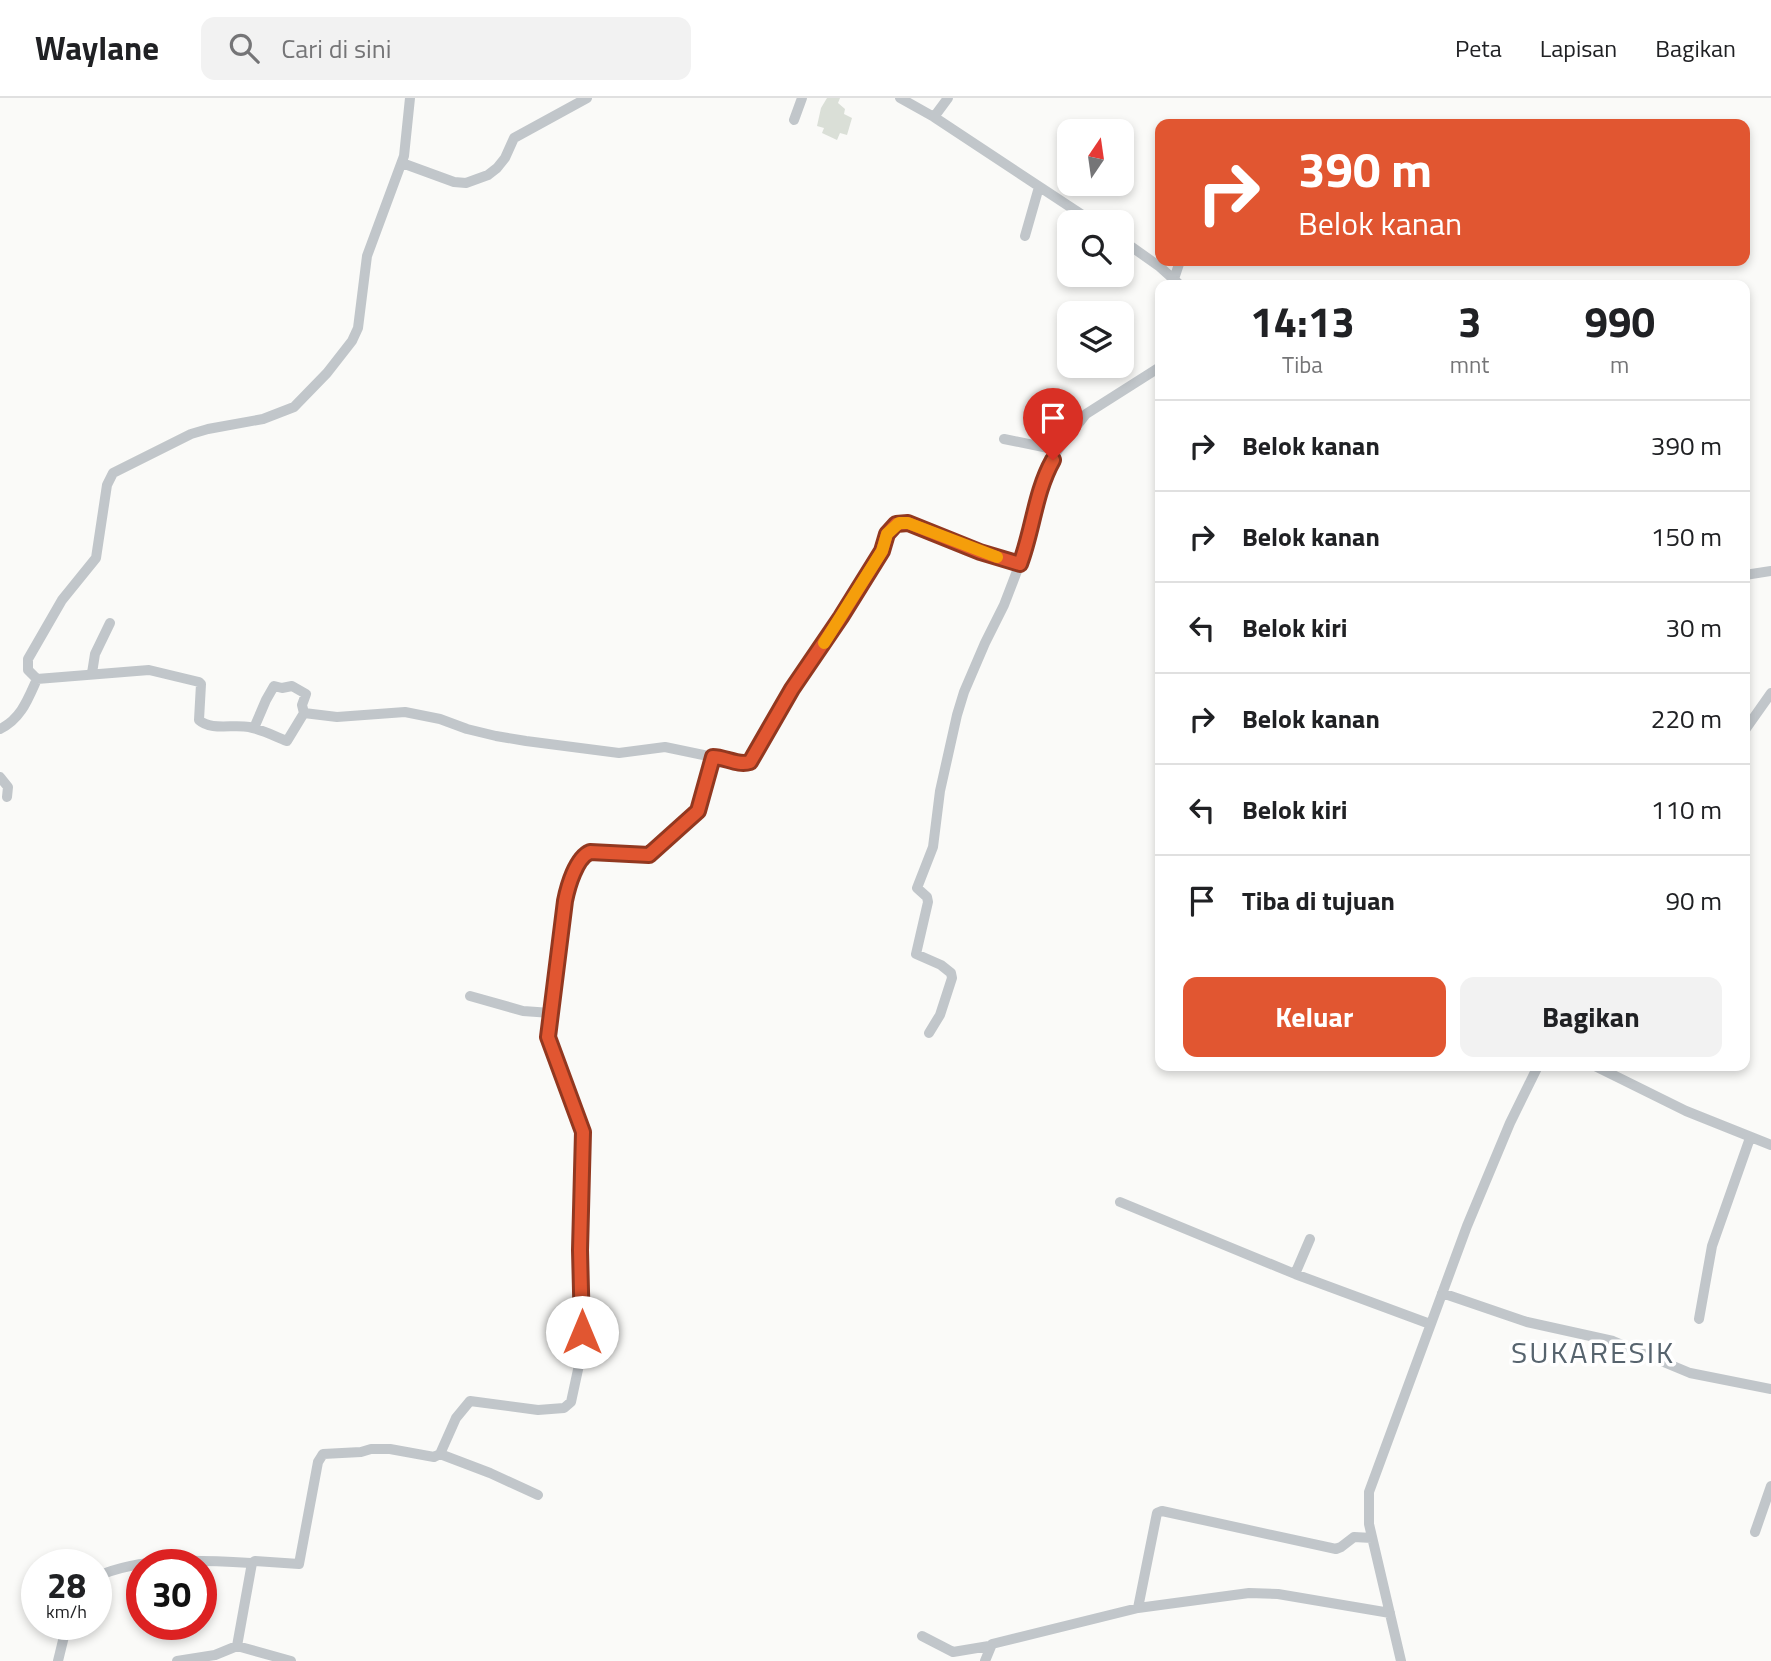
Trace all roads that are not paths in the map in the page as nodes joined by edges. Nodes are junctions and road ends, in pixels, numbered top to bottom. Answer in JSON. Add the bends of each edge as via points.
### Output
{"nodes":[{"id":1,"x":410,"y":98,"type":"edge"},
{"id":2,"x":587,"y":98,"type":"edge"},
{"id":3,"x":802,"y":98,"type":"edge"},
{"id":4,"x":900,"y":98,"type":"edge"},
{"id":5,"x":948,"y":98,"type":"edge"},
{"id":6,"x":934,"y":117,"type":"junction"},
{"id":7,"x":794,"y":120,"type":"dead end"},
{"id":8,"x":402,"y":163,"type":"junction"},
{"id":9,"x":1039,"y":187,"type":"junction"},
{"id":10,"x":1074,"y":210,"type":"edge"},
{"id":11,"x":1025,"y":236,"type":"dead end"},
{"id":12,"x":1134,"y":249,"type":"edge"},
{"id":13,"x":1155,"y":265,"type":"edge"},
{"id":14,"x":1156,"y":266,"type":"edge"},
{"id":15,"x":1174,"y":280,"type":"edge"},
{"id":16,"x":1155,"y":370,"type":"edge"},
{"id":17,"x":1004,"y":439,"type":"dead end"},
{"id":18,"x":1058,"y":450,"type":"junction"},
{"id":19,"x":1020,"y":564,"type":"junction"},
{"id":20,"x":1771,"y":571,"type":"edge"},
{"id":21,"x":1750,"y":574,"type":"edge"},
{"id":22,"x":110,"y":624,"type":"dead end"},
{"id":23,"x":92,"y":673,"type":"junction"},
{"id":24,"x":37,"y":679,"type":"junction"},
{"id":25,"x":1771,"y":693,"type":"edge"},
{"id":26,"x":304,"y":713,"type":"junction"},
{"id":27,"x":1750,"y":723,"type":"edge"},
{"id":28,"x":0,"y":729,"type":"edge"},
{"id":29,"x":254,"y":729,"type":"junction"},
{"id":30,"x":713,"y":757,"type":"junction"},
{"id":31,"x":0,"y":777,"type":"edge"},
{"id":32,"x":6,"y":797,"type":"dead end"},
{"id":33,"x":470,"y":996,"type":"dead end"},
{"id":34,"x":551,"y":1013,"type":"junction"},
{"id":35,"x":929,"y":1033,"type":"dead end"},
{"id":36,"x":1536,"y":1071,"type":"edge"},
{"id":37,"x":1605,"y":1071,"type":"edge"},
{"id":38,"x":1750,"y":1138,"type":"junction"},
{"id":39,"x":1771,"y":1145,"type":"edge"},
{"id":40,"x":1120,"y":1202,"type":"dead end"},
{"id":41,"x":1310,"y":1239,"type":"dead end"},
{"id":42,"x":1295,"y":1274,"type":"junction"},
{"id":43,"x":1442,"y":1293,"type":"junction"},
{"id":44,"x":1699,"y":1319,"type":"dead end"},
{"id":45,"x":1430,"y":1324,"type":"junction"},
{"id":46,"x":1771,"y":1389,"type":"edge"},
{"id":47,"x":440,"y":1454,"type":"junction"},
{"id":48,"x":1771,"y":1486,"type":"edge"},
{"id":49,"x":538,"y":1495,"type":"dead end"},
{"id":50,"x":1755,"y":1532,"type":"dead end"},
{"id":51,"x":1373,"y":1538,"type":"junction"},
{"id":52,"x":252,"y":1563,"type":"junction"},
{"id":53,"x":112,"y":1570,"type":"edge"},
{"id":54,"x":1138,"y":1608,"type":"junction"},
{"id":55,"x":1390,"y":1613,"type":"junction"},
{"id":56,"x":922,"y":1636,"type":"dead end"},
{"id":57,"x":63,"y":1640,"type":"edge"},
{"id":58,"x":237,"y":1646,"type":"junction"},
{"id":59,"x":989,"y":1646,"type":"junction"},
{"id":60,"x":58,"y":1661,"type":"edge"},
{"id":61,"x":177,"y":1661,"type":"edge"},
{"id":62,"x":291,"y":1661,"type":"edge"},
{"id":63,"x":985,"y":1661,"type":"edge"},
{"id":64,"x":1401,"y":1661,"type":"edge"}],
"edges":[{"from":1,"to":8,"type":"street"},
{"from":2,"to":8,"type":"street","via":[[514,138],[497,168],[475,180],[454,182]]},
{"from":3,"to":7,"type":"street"},
{"from":4,"to":6,"type":"street"},
{"from":5,"to":6,"type":"street"},
{"from":6,"to":9,"type":"street"},
{"from":8,"to":24,"type":"street","via":[[367,256],[356,336],[294,407],[191,434],[113,473],[107,485],[96,558],[62,600],[28,659],[28,670]]},
{"from":9,"to":10,"type":"street"},
{"from":9,"to":11,"type":"street"},
{"from":12,"to":13,"type":"street"},
{"from":14,"to":15,"type":"street"},
{"from":16,"to":18,"type":"street","via":[[1086,414]]},
{"from":17,"to":18,"type":"street"},
{"from":18,"to":19,"type":"street","via":[[1043,478]]},
{"from":19,"to":30,"type":"street","via":[[908,523],[896,524],[753,758],[744,764]]},
{"from":19,"to":35,"type":"street","via":[[964,692],[940,791],[933,847],[917,888],[927,900],[916,954],[941,965],[952,978]]},
{"from":20,"to":21,"type":"street"},
{"from":22,"to":23,"type":"street","via":[[95,654]]},
{"from":23,"to":24,"type":"street"},
{"from":23,"to":29,"type":"street","via":[[149,670],[199,682],[201,723]]},
{"from":24,"to":28,"type":"street","via":[[22,711]]},
{"from":25,"to":27,"type":"street"},
{"from":26,"to":29,"type":"street","via":[[287,741]]},
{"from":26,"to":29,"type":"street","via":[[306,694],[292,686],[274,686]]},
{"from":26,"to":30,"type":"street","via":[[337,717],[405,712],[526,741],[619,753],[665,747]]},
{"from":30,"to":34,"type":"street","via":[[698,811],[649,855],[590,852],[584,856],[565,901]]},
{"from":31,"to":32,"type":"street","via":[[8,787]]},
{"from":33,"to":34,"type":"street","via":[[523,1012]]},
{"from":34,"to":47,"type":"street","via":[[549,1043],[584,1138],[582,1332],[571,1402],[564,1408],[538,1410],[470,1401]]},
{"from":36,"to":43,"type":"street","via":[[1498,1151]]},
{"from":37,"to":38,"type":"street"},
{"from":38,"to":39,"type":"street"},
{"from":38,"to":44,"type":"street","via":[[1712,1246]]},
{"from":40,"to":42,"type":"street"},
{"from":41,"to":42,"type":"street"},
{"from":42,"to":45,"type":"street"},
{"from":43,"to":45,"type":"street"},
{"from":43,"to":46,"type":"street","via":[[1527,1322],[1613,1341],[1690,1373]]},
{"from":45,"to":51,"type":"street","via":[[1369,1492]]},
{"from":47,"to":49,"type":"street"},
{"from":47,"to":52,"type":"street","via":[[370,1449],[323,1454],[299,1564]]},
{"from":48,"to":50,"type":"street"},
{"from":51,"to":54,"type":"street","via":[[1354,1537],[1336,1549],[1163,1511],[1157,1513]]},
{"from":51,"to":55,"type":"street"},
{"from":52,"to":53,"type":"street","via":[[146,1563]]},
{"from":52,"to":58,"type":"street"},
{"from":54,"to":55,"type":"street","via":[[1278,1594]]},
{"from":54,"to":59,"type":"street"},
{"from":55,"to":64,"type":"street"},
{"from":56,"to":59,"type":"street","via":[[953,1652]]},
{"from":57,"to":60,"type":"street"},
{"from":58,"to":61,"type":"street"},
{"from":58,"to":62,"type":"street"},
{"from":59,"to":63,"type":"street"}]}
